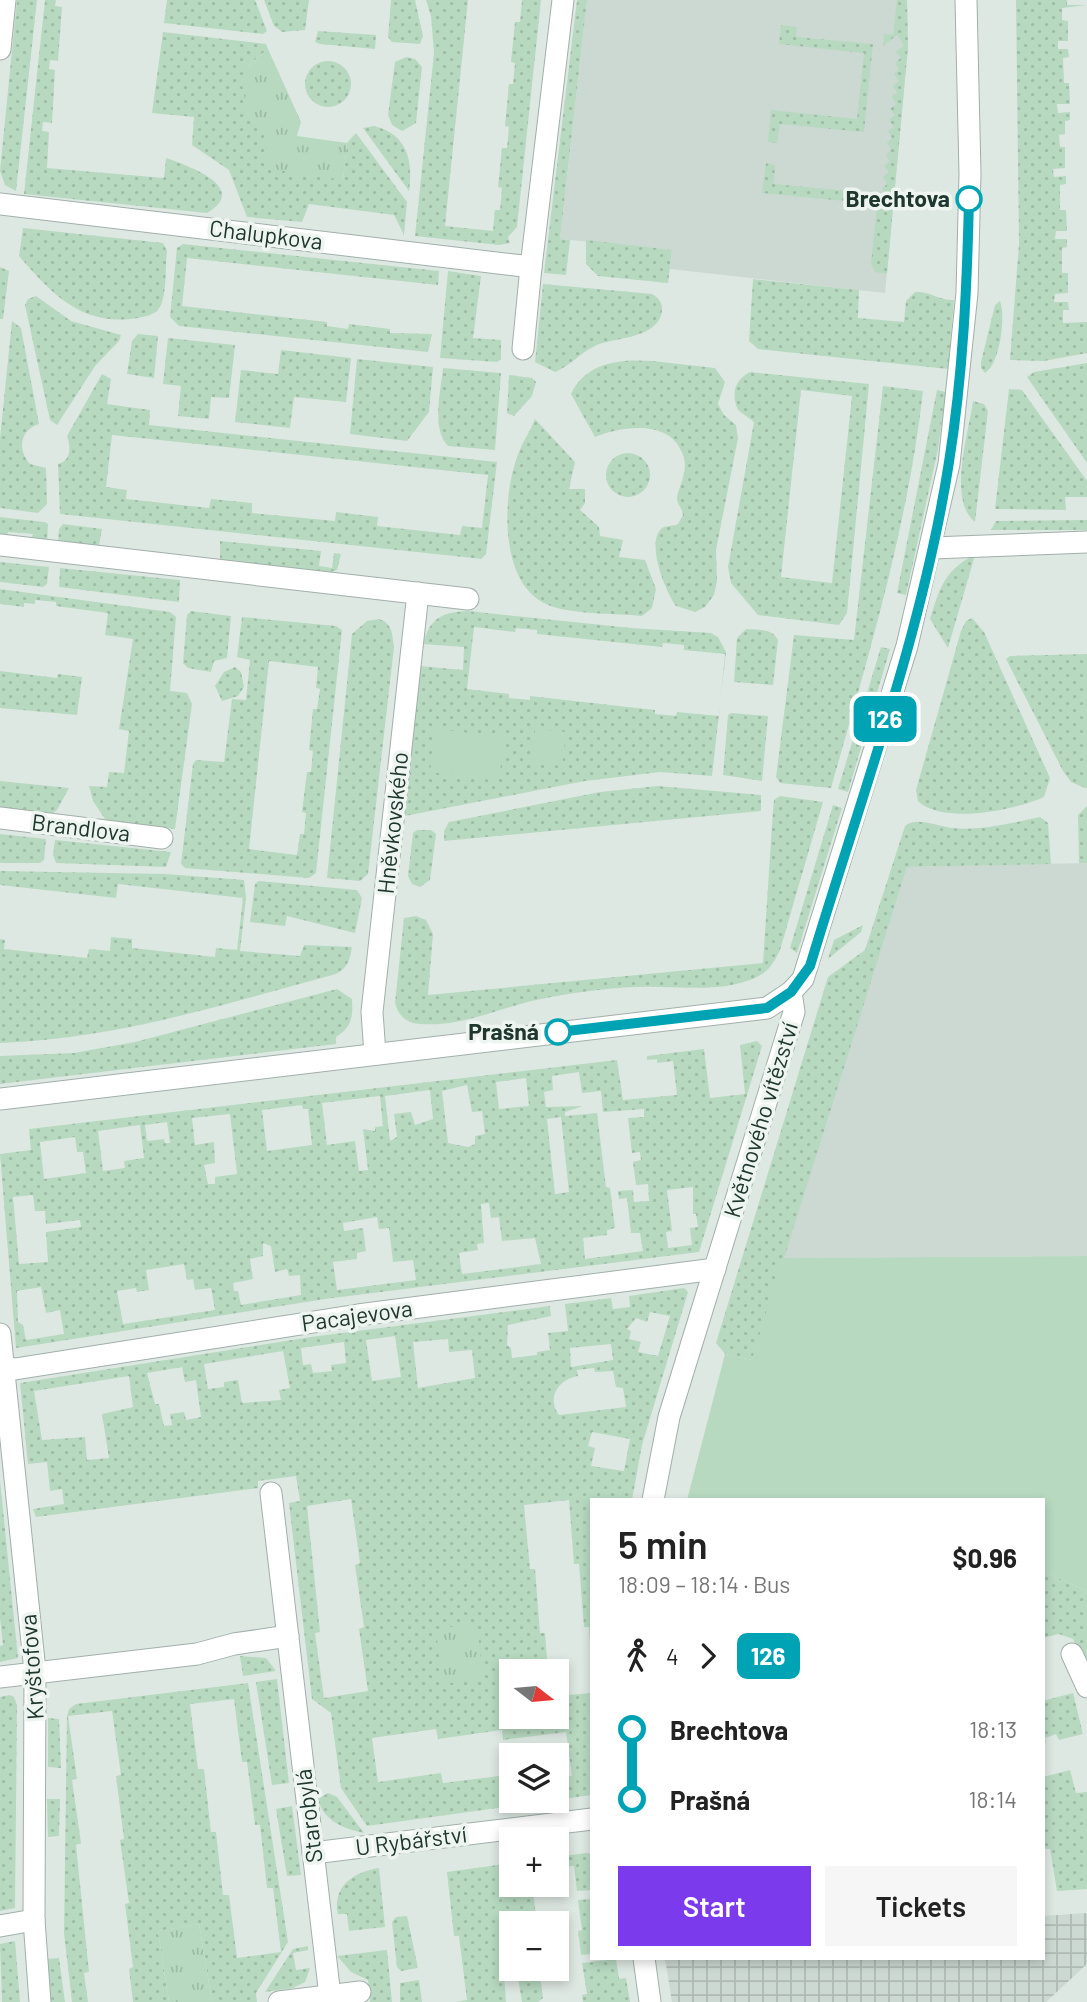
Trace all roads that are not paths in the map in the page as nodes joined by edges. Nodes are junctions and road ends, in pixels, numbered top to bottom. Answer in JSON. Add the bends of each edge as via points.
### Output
{"nodes":[{"id":1,"x":5,"y":0,"type":"edge"},
{"id":2,"x":564,"y":0,"type":"edge"},
{"id":3,"x":966,"y":0,"type":"edge"},
{"id":4,"x":0,"y":49,"type":"edge"},
{"id":5,"x":0,"y":204,"type":"edge"},
{"id":6,"x":531,"y":267,"type":"junction"},
{"id":7,"x":523,"y":349,"type":"dead end"},
{"id":8,"x":1087,"y":542,"type":"edge"},
{"id":9,"x":0,"y":545,"type":"edge"},
{"id":10,"x":932,"y":548,"type":"junction"},
{"id":11,"x":418,"y":593,"type":"junction"},
{"id":12,"x":468,"y":599,"type":"dead end"},
{"id":13,"x":0,"y":818,"type":"edge"},
{"id":14,"x":162,"y":838,"type":"dead end"},
{"id":15,"x":791,"y":992,"type":"junction"},
{"id":16,"x":375,"y":1054,"type":"junction"},
{"id":17,"x":0,"y":1100,"type":"edge"},
{"id":18,"x":715,"y":1269,"type":"junction"},
{"id":19,"x":0,"y":1334,"type":"edge"},
{"id":20,"x":1,"y":1366,"type":"edge"},
{"id":21,"x":271,"y":1493,"type":"dead end"},
{"id":22,"x":653,"y":1498,"type":"edge"},
{"id":23,"x":288,"y":1636,"type":"junction"},
{"id":24,"x":1072,"y":1654,"type":"dead end"},
{"id":25,"x":36,"y":1671,"type":"junction"},
{"id":26,"x":0,"y":1677,"type":"edge"},
{"id":27,"x":1087,"y":1687,"type":"edge"},
{"id":28,"x":590,"y":1819,"type":"edge"},
{"id":29,"x":313,"y":1853,"type":"junction"},
{"id":30,"x":34,"y":1920,"type":"junction"},
{"id":31,"x":0,"y":1926,"type":"edge"},
{"id":32,"x":644,"y":1960,"type":"edge"},
{"id":33,"x":360,"y":1992,"type":"dead end"},
{"id":34,"x":330,"y":1996,"type":"junction"},
{"id":35,"x":40,"y":2002,"type":"edge"},
{"id":36,"x":279,"y":2002,"type":"edge"},
{"id":37,"x":650,"y":2002,"type":"edge"}],
"edges":[{"from":1,"to":4,"type":"street"},
{"from":2,"to":6,"type":"street"},
{"from":3,"to":10,"type":"street","name":"Květnového vítězství","via":[[967,293],[949,464]]},
{"from":5,"to":6,"type":"street","name":"Chalupkova"},
{"from":6,"to":7,"type":"street"},
{"from":8,"to":10,"type":"street"},
{"from":9,"to":11,"type":"street"},
{"from":10,"to":15,"type":"street","name":"Květnového vítězství","via":[[810,966]]},
{"from":11,"to":12,"type":"street"},
{"from":11,"to":16,"type":"street","name":"Hněvkovského","via":[[372,1012]]},
{"from":13,"to":14,"type":"street","name":"Brandlova"},
{"from":15,"to":16,"type":"street","via":[[767,1008]]},
{"from":15,"to":18,"type":"street","name":"Květnového vítězství","via":[[794,1012]]},
{"from":16,"to":17,"type":"street"},
{"from":18,"to":20,"type":"street","name":"Pacajevova","via":[[358,1315],[15,1369]]},
{"from":18,"to":22,"type":"street","name":"Květnového vítězství","via":[[669,1417]]},
{"from":19,"to":20,"type":"street","name":"Kryštofova"},
{"from":20,"to":25,"type":"street","name":"Kryštofova"},
{"from":21,"to":23,"type":"street","name":"Starobylá"},
{"from":23,"to":25,"type":"street","via":[[197,1654]]},
{"from":23,"to":29,"type":"street","name":"Starobylá"},
{"from":24,"to":27,"type":"street"},
{"from":25,"to":26,"type":"street"},
{"from":25,"to":30,"type":"street","name":"Kryštofova"},
{"from":28,"to":29,"type":"street","name":"U Rybářství"},
{"from":29,"to":34,"type":"street","name":"Starobylá"},
{"from":30,"to":31,"type":"street"},
{"from":30,"to":35,"type":"street","name":"Kryštofova"},
{"from":32,"to":37,"type":"street"},
{"from":33,"to":34,"type":"street"},
{"from":34,"to":36,"type":"street"}]}
